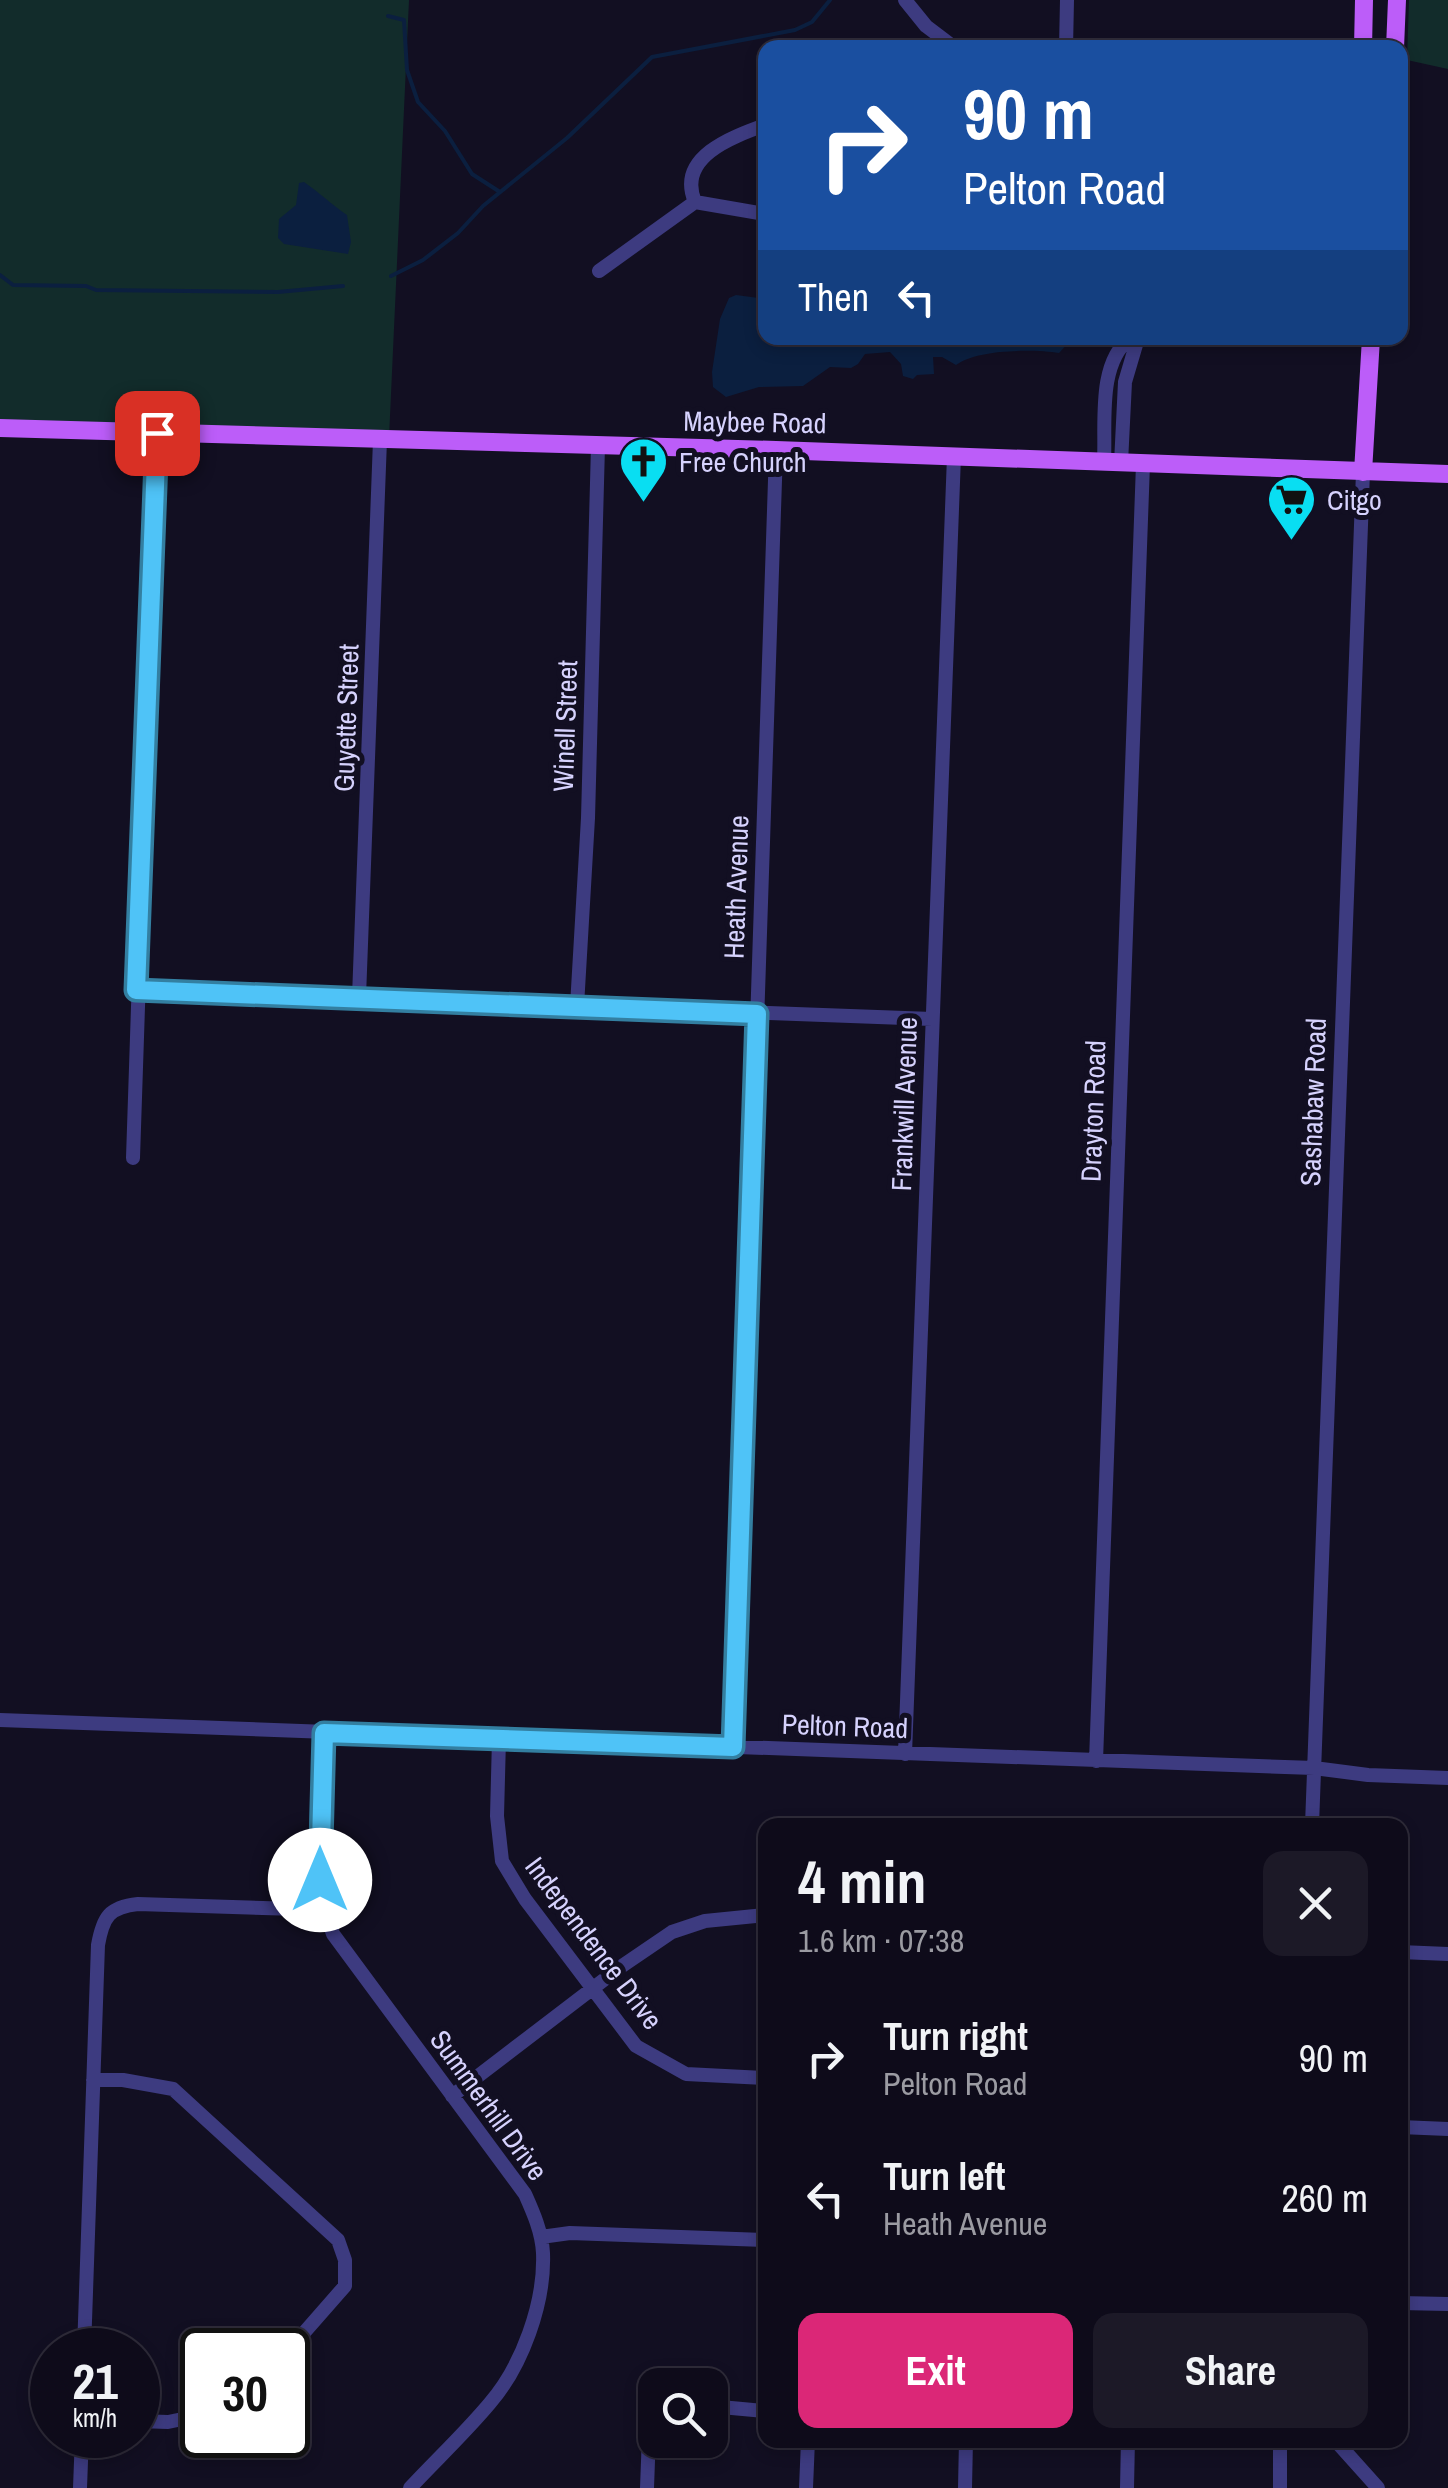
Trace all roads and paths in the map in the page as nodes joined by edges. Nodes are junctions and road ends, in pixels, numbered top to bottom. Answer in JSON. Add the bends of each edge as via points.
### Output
{"nodes":[{"id":1,"x":905,"y":0,"type":"edge"},
{"id":2,"x":1068,"y":0,"type":"edge"},
{"id":3,"x":1364,"y":0,"type":"edge"},
{"id":4,"x":1397,"y":0,"type":"edge"},
{"id":5,"x":944,"y":40,"type":"edge"},
{"id":6,"x":1066,"y":40,"type":"edge"},
{"id":7,"x":1362,"y":40,"type":"edge"},
{"id":8,"x":1395,"y":40,"type":"edge"},
{"id":9,"x":758,"y":128,"type":"edge"},
{"id":10,"x":695,"y":202,"type":"junction"},
{"id":11,"x":758,"y":213,"type":"edge"},
{"id":12,"x":599,"y":272,"type":"dead end"},
{"id":13,"x":1123,"y":345,"type":"edge"},
{"id":14,"x":1136,"y":345,"type":"edge"},
{"id":15,"x":1368,"y":345,"type":"edge"},
{"id":16,"x":1108,"y":380,"type":"junction"},
{"id":17,"x":1125,"y":382,"type":"junction"},
{"id":18,"x":0,"y":428,"type":"edge"},
{"id":19,"x":157,"y":433,"type":"junction"},
{"id":20,"x":380,"y":440,"type":"junction"},
{"id":21,"x":598,"y":446,"type":"junction"},
{"id":22,"x":776,"y":450,"type":"junction"},
{"id":23,"x":954,"y":456,"type":"junction"},
{"id":24,"x":1112,"y":463,"type":"junction"},
{"id":25,"x":1142,"y":464,"type":"junction"},
{"id":26,"x":1363,"y":472,"type":"junction"},
{"id":27,"x":1448,"y":474,"type":"edge"},
{"id":28,"x":136,"y":990,"type":"junction"},
{"id":29,"x":360,"y":998,"type":"junction"},
{"id":30,"x":577,"y":1006,"type":"junction"},
{"id":31,"x":757,"y":1014,"type":"junction"},
{"id":32,"x":932,"y":1020,"type":"junction"},
{"id":33,"x":133,"y":1158,"type":"dead end"},
{"id":34,"x":0,"y":1720,"type":"edge"},
{"id":35,"x":324,"y":1733,"type":"junction"},
{"id":36,"x":499,"y":1739,"type":"junction"},
{"id":37,"x":733,"y":1747,"type":"junction"},
{"id":38,"x":904,"y":1754,"type":"junction"},
{"id":39,"x":1096,"y":1761,"type":"junction"},
{"id":40,"x":1314,"y":1768,"type":"junction"},
{"id":41,"x":1448,"y":1778,"type":"edge"},
{"id":42,"x":1312,"y":1818,"type":"edge"},
{"id":43,"x":323,"y":1905,"type":"junction"},
{"id":44,"x":758,"y":1916,"type":"edge"},
{"id":45,"x":1408,"y":1952,"type":"edge"},
{"id":46,"x":1448,"y":1954,"type":"edge"},
{"id":47,"x":593,"y":1990,"type":"junction"},
{"id":48,"x":758,"y":2078,"type":"edge"},
{"id":49,"x":93,"y":2080,"type":"junction"},
{"id":50,"x":452,"y":2096,"type":"junction"},
{"id":51,"x":1408,"y":2128,"type":"edge"},
{"id":52,"x":1448,"y":2130,"type":"edge"},
{"id":53,"x":540,"y":2237,"type":"junction"},
{"id":54,"x":758,"y":2240,"type":"edge"},
{"id":55,"x":1408,"y":2303,"type":"edge"},
{"id":56,"x":1448,"y":2304,"type":"edge"},
{"id":57,"x":85,"y":2328,"type":"edge"},
{"id":58,"x":309,"y":2328,"type":"edge"},
{"id":59,"x":728,"y":2408,"type":"edge"},
{"id":60,"x":758,"y":2410,"type":"edge"},
{"id":61,"x":808,"y":2448,"type":"edge"},
{"id":62,"x":966,"y":2448,"type":"edge"},
{"id":63,"x":1128,"y":2448,"type":"edge"},
{"id":64,"x":1280,"y":2448,"type":"edge"},
{"id":65,"x":1342,"y":2448,"type":"edge"},
{"id":66,"x":81,"y":2458,"type":"edge"},
{"id":67,"x":649,"y":2458,"type":"edge"},
{"id":68,"x":80,"y":2488,"type":"edge"},
{"id":69,"x":410,"y":2488,"type":"edge"},
{"id":70,"x":648,"y":2488,"type":"edge"},
{"id":71,"x":806,"y":2488,"type":"edge"},
{"id":72,"x":965,"y":2488,"type":"edge"},
{"id":73,"x":1127,"y":2488,"type":"edge"},
{"id":74,"x":1280,"y":2488,"type":"edge"},
{"id":75,"x":1378,"y":2488,"type":"edge"}],
"edges":[{"from":1,"to":5,"type":"street"},
{"from":2,"to":6,"type":"street"},
{"from":3,"to":7,"type":"main road"},
{"from":4,"to":8,"type":"main road"},
{"from":9,"to":10,"type":"street","via":[[698,162],[690,190]]},
{"from":10,"to":11,"type":"street"},
{"from":10,"to":12,"type":"street"},
{"from":13,"to":16,"type":"street"},
{"from":14,"to":17,"type":"street"},
{"from":15,"to":26,"type":"main road","name":"Sashabaw Road"},
{"from":16,"to":17,"type":"street"},
{"from":16,"to":24,"type":"street"},
{"from":17,"to":24,"type":"street"},
{"from":18,"to":19,"type":"main road","name":"Maybee Road"},
{"from":19,"to":20,"type":"main road","name":"Maybee Road"},
{"from":19,"to":28,"type":"street"},
{"from":20,"to":21,"type":"main road","name":"Maybee Road"},
{"from":20,"to":29,"type":"street","name":"Guyette Street"},
{"from":21,"to":22,"type":"main road","name":"Maybee Road"},
{"from":21,"to":30,"type":"street","name":"Winell Street"},
{"from":22,"to":23,"type":"main road","name":"Maybee Road"},
{"from":22,"to":31,"type":"street","name":"Heath Avenue"},
{"from":23,"to":24,"type":"main road","name":"Maybee Road"},
{"from":23,"to":32,"type":"street","name":"Frankwill Avenue"},
{"from":24,"to":25,"type":"main road","name":"Maybee Road"},
{"from":25,"to":26,"type":"main road","name":"Maybee Road"},
{"from":25,"to":39,"type":"street","name":"Drayton Road"},
{"from":26,"to":27,"type":"main road","name":"Maybee Road"},
{"from":26,"to":40,"type":"street","name":"Sashabaw Road"},
{"from":28,"to":29,"type":"street"},
{"from":28,"to":33,"type":"street"},
{"from":29,"to":30,"type":"street"},
{"from":30,"to":31,"type":"street"},
{"from":31,"to":32,"type":"street"},
{"from":31,"to":37,"type":"street","name":"Heath Avenue"},
{"from":32,"to":38,"type":"street","name":"Frankwill Avenue"},
{"from":34,"to":35,"type":"street","name":"Pelton Road"},
{"from":35,"to":36,"type":"street","name":"Pelton Road"},
{"from":35,"to":43,"type":"street","name":"Summerhill Drive"},
{"from":36,"to":37,"type":"street","name":"Pelton Road"},
{"from":36,"to":47,"type":"street","name":"Independence Drive","via":[[502,1861]]},
{"from":37,"to":38,"type":"street","name":"Pelton Road"},
{"from":38,"to":39,"type":"street","name":"Pelton Road"},
{"from":39,"to":40,"type":"street","name":"Pelton Road"},
{"from":40,"to":41,"type":"street","name":"Pelton Road"},
{"from":40,"to":42,"type":"street","name":"Sashabaw Road"},
{"from":43,"to":49,"type":"street","via":[[112,1910],[98,1944]]},
{"from":43,"to":50,"type":"street","name":"Summerhill Drive","via":[[333,1934]]},
{"from":44,"to":47,"type":"street","via":[[672,1932]]},
{"from":45,"to":46,"type":"street"},
{"from":47,"to":48,"type":"street","name":"Independence Drive","via":[[636,2046],[670,2067],[686,2074]]},
{"from":47,"to":50,"type":"street"},
{"from":49,"to":57,"type":"street"},
{"from":49,"to":58,"type":"street","via":[[173,2089],[338,2240],[346,2286]]},
{"from":50,"to":53,"type":"street","name":"Summerhill Drive","via":[[525,2194]]},
{"from":51,"to":52,"type":"street"},
{"from":53,"to":54,"type":"street"},
{"from":53,"to":69,"type":"street","name":"Summerhill Drive","via":[[541,2283],[510,2372],[492,2401]]},
{"from":55,"to":56,"type":"street"},
{"from":59,"to":60,"type":"street"},
{"from":61,"to":71,"type":"street"},
{"from":62,"to":72,"type":"street"},
{"from":63,"to":73,"type":"street"},
{"from":64,"to":74,"type":"street"},
{"from":65,"to":75,"type":"street"},
{"from":66,"to":68,"type":"street"},
{"from":67,"to":70,"type":"street"}]}
